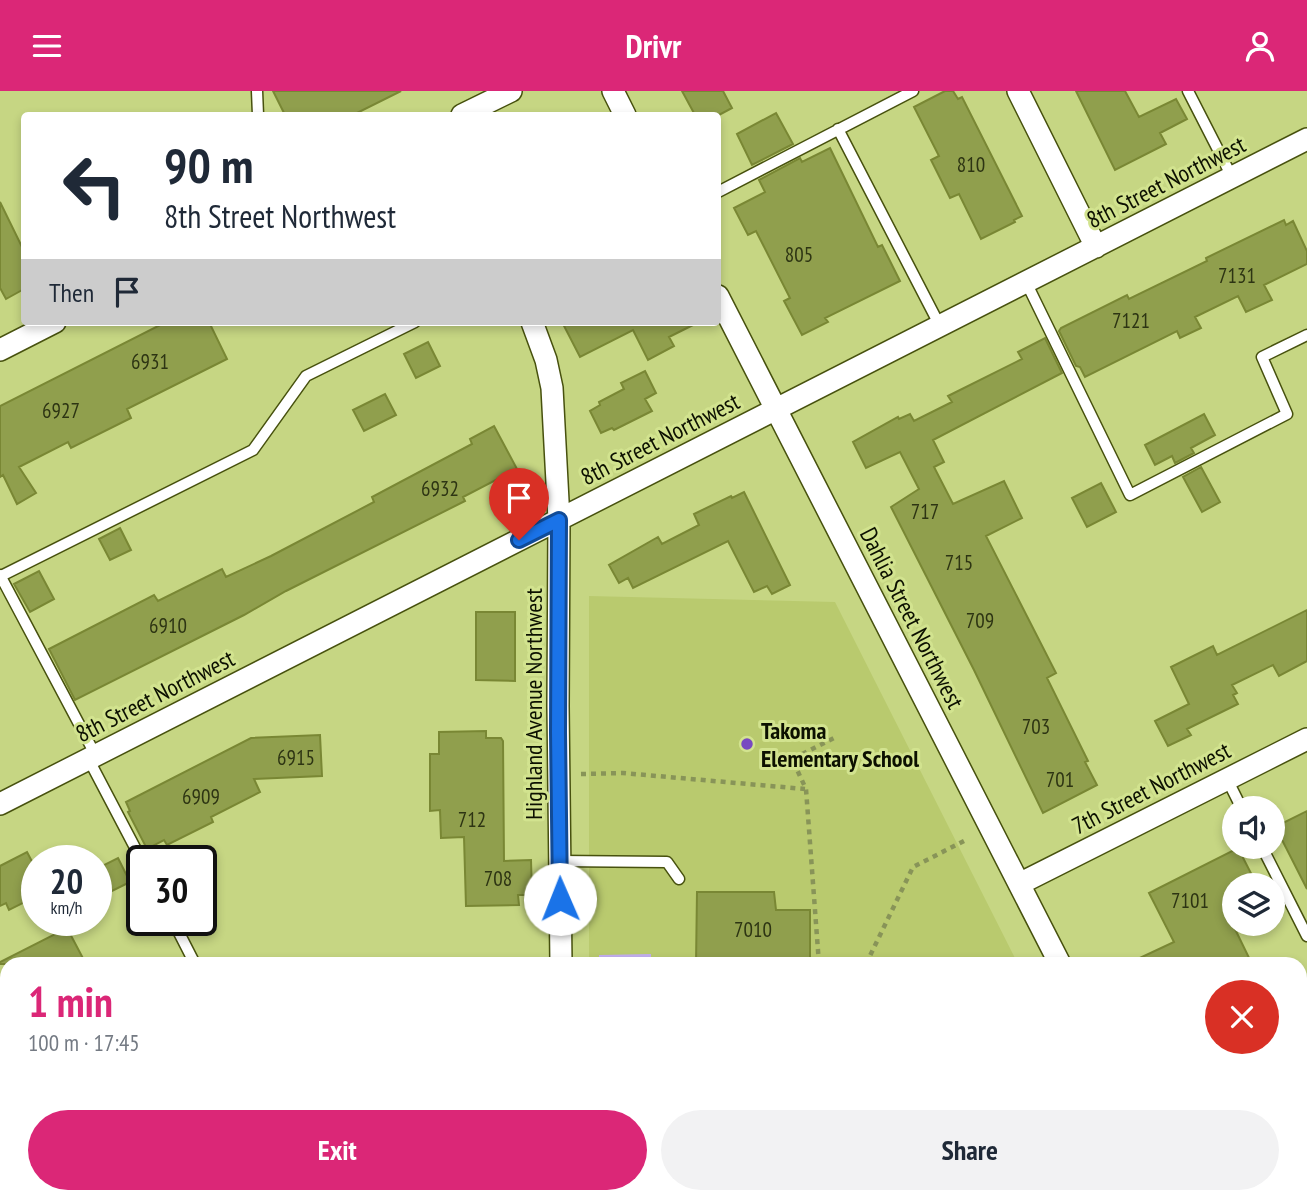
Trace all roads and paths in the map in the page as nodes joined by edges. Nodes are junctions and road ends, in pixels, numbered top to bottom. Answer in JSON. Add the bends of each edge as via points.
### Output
{"nodes":[{"id":1,"x":257,"y":91,"type":"edge"},
{"id":2,"x":511,"y":91,"type":"edge"},
{"id":3,"x":613,"y":91,"type":"edge"},
{"id":4,"x":913,"y":91,"type":"edge"},
{"id":5,"x":1018,"y":91,"type":"edge"},
{"id":6,"x":1188,"y":91,"type":"edge"},
{"id":7,"x":258,"y":112,"type":"edge"},
{"id":8,"x":468,"y":112,"type":"edge"},
{"id":9,"x":624,"y":112,"type":"edge"},
{"id":10,"x":838,"y":129,"type":"junction"},
{"id":11,"x":1307,"y":139,"type":"edge"},
{"id":12,"x":1232,"y":177,"type":"junction"},
{"id":13,"x":721,"y":190,"type":"edge"},
{"id":14,"x":1096,"y":247,"type":"junction"},
{"id":15,"x":1026,"y":282,"type":"junction"},
{"id":16,"x":721,"y":302,"type":"edge"},
{"id":17,"x":47,"y":326,"type":"edge"},
{"id":18,"x":407,"y":326,"type":"edge"},
{"id":19,"x":533,"y":326,"type":"edge"},
{"id":20,"x":940,"y":326,"type":"junction"},
{"id":21,"x":1307,"y":335,"type":"edge"},
{"id":22,"x":0,"y":350,"type":"edge"},
{"id":23,"x":775,"y":410,"type":"junction"},
{"id":24,"x":559,"y":520,"type":"junction"},
{"id":25,"x":0,"y":576,"type":"edge"},
{"id":26,"x":836,"y":737,"type":"dead end"},
{"id":27,"x":1307,"y":739,"type":"edge"},
{"id":28,"x":92,"y":758,"type":"junction"},
{"id":29,"x":581,"y":774,"type":"dead end"},
{"id":30,"x":1227,"y":779,"type":"junction"},
{"id":31,"x":806,"y":789,"type":"junction"},
{"id":32,"x":1236,"y":796,"type":"edge"},
{"id":33,"x":0,"y":804,"type":"edge"},
{"id":34,"x":966,"y":840,"type":"dead end"},
{"id":35,"x":134,"y":845,"type":"edge"},
{"id":36,"x":1268,"y":859,"type":"edge"},
{"id":37,"x":559,"y":861,"type":"junction"},
{"id":38,"x":679,"y":879,"type":"dead end"},
{"id":39,"x":1019,"y":884,"type":"junction"},
{"id":40,"x":181,"y":936,"type":"edge"},
{"id":41,"x":1307,"y":936,"type":"edge"},
{"id":42,"x":191,"y":957,"type":"edge"},
{"id":43,"x":561,"y":957,"type":"edge"},
{"id":44,"x":818,"y":957,"type":"edge"},
{"id":45,"x":869,"y":957,"type":"edge"},
{"id":46,"x":1056,"y":957,"type":"edge"}],
"edges":[{"from":1,"to":7,"type":"lane"},
{"from":2,"to":8,"type":"street"},
{"from":3,"to":9,"type":"street"},
{"from":4,"to":10,"type":"lane"},
{"from":5,"to":14,"type":"street"},
{"from":6,"to":12,"type":"lane"},
{"from":10,"to":13,"type":"lane"},
{"from":10,"to":20,"type":"lane"},
{"from":11,"to":12,"type":"street","name":"8th Street Northwest"},
{"from":12,"to":14,"type":"street","name":"8th Street Northwest"},
{"from":14,"to":15,"type":"street","name":"8th Street Northwest"},
{"from":15,"to":20,"type":"street","name":"8th Street Northwest"},
{"from":15,"to":21,"type":"lane","via":[[1130,495],[1287,414],[1262,357]]},
{"from":16,"to":23,"type":"street","name":"Dahlia Street Northwest"},
{"from":17,"to":22,"type":"street"},
{"from":18,"to":25,"type":"lane","via":[[306,376],[253,450]]},
{"from":19,"to":24,"type":"street","name":"Highland Avenue Northwest","via":[[552,388]]},
{"from":20,"to":23,"type":"street","name":"8th Street Northwest"},
{"from":23,"to":24,"type":"street","name":"8th Street Northwest"},
{"from":23,"to":39,"type":"street","name":"Dahlia Street Northwest"},
{"from":24,"to":28,"type":"street","name":"8th Street Northwest"},
{"from":24,"to":37,"type":"street","name":"Highland Avenue Northwest"},
{"from":25,"to":28,"type":"lane"},
{"from":26,"to":31,"type":"path","via":[[792,759]]},
{"from":27,"to":30,"type":"street","name":"7th Street Northwest"},
{"from":28,"to":33,"type":"street","name":"8th Street Northwest"},
{"from":28,"to":35,"type":"lane"},
{"from":29,"to":31,"type":"path","via":[[623,773]]},
{"from":30,"to":32,"type":"lane"},
{"from":30,"to":39,"type":"street","name":"7th Street Northwest"},
{"from":31,"to":44,"type":"path"},
{"from":34,"to":45,"type":"path","via":[[913,867]]},
{"from":36,"to":41,"type":"lane"},
{"from":37,"to":38,"type":"lane","via":[[667,862]]},
{"from":37,"to":43,"type":"street","name":"Highland Avenue Northwest"},
{"from":39,"to":46,"type":"street","name":"Dahlia Street Northwest"},
{"from":40,"to":42,"type":"lane"}]}
